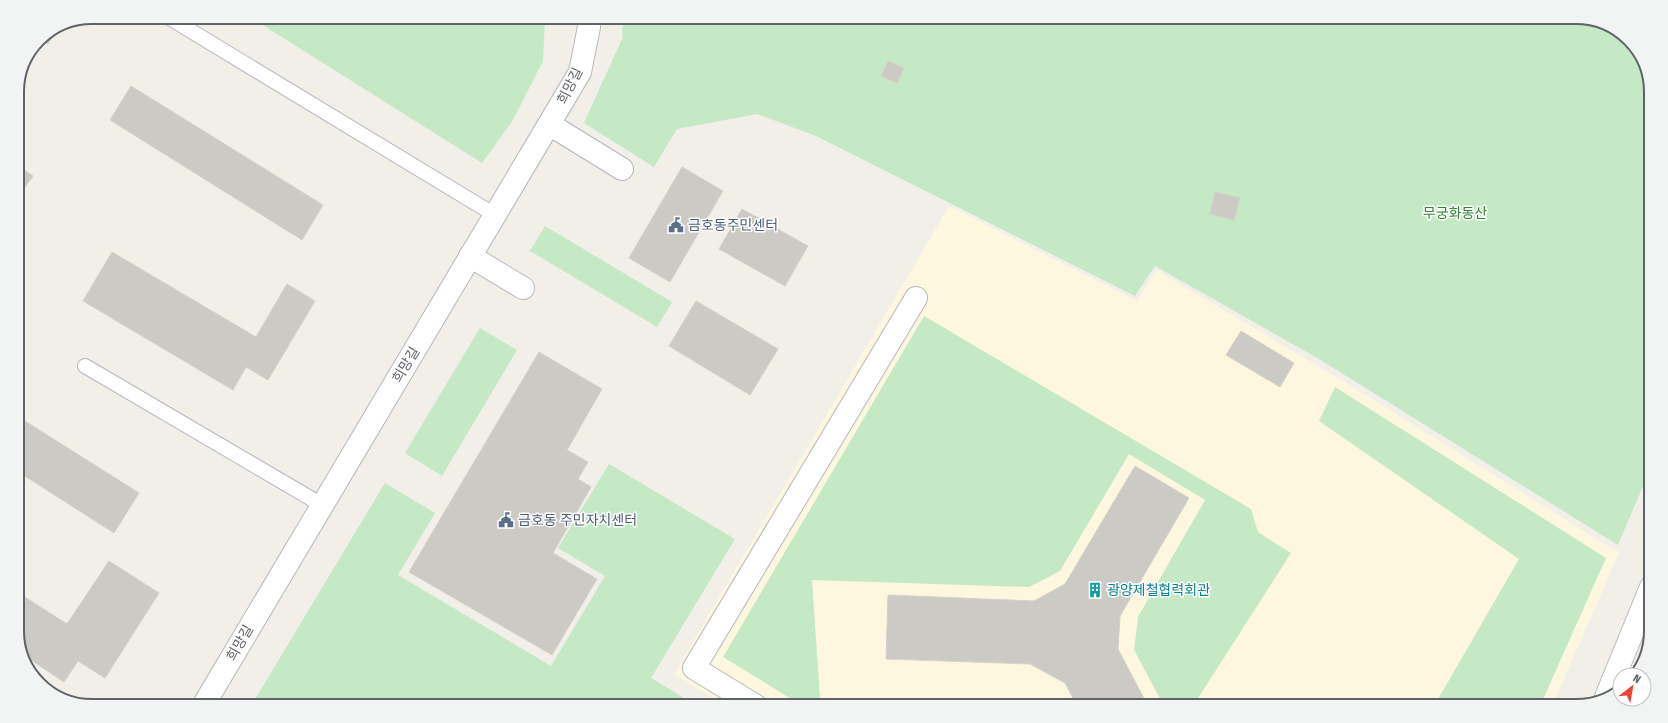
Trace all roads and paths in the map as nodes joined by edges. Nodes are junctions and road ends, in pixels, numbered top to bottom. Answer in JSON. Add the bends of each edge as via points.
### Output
{"nodes":[{"id":1,"x":180,"y":24,"type":"edge"},
{"id":2,"x":589,"y":24,"type":"edge"},
{"id":3,"x":549,"y":124,"type":"junction"},
{"id":4,"x":622,"y":169,"type":"dead end"},
{"id":5,"x":495,"y":215,"type":"junction"},
{"id":6,"x":470,"y":256,"type":"junction"},
{"id":7,"x":523,"y":288,"type":"dead end"},
{"id":8,"x":916,"y":298,"type":"dead end"},
{"id":9,"x":85,"y":366,"type":"dead end"},
{"id":10,"x":322,"y":506,"type":"junction"},
{"id":11,"x":1644,"y":604,"type":"edge"},
{"id":12,"x":1609,"y":691,"type":"edge"},
{"id":13,"x":207,"y":699,"type":"edge"},
{"id":14,"x":728,"y":699,"type":"edge"}],
"edges":[{"from":1,"to":5,"type":"lane"},
{"from":2,"to":3,"type":"street","name":"희망길","via":[[580,72]]},
{"from":3,"to":4,"type":"street"},
{"from":3,"to":5,"type":"street","name":"희망길"},
{"from":5,"to":6,"type":"street","name":"희망길"},
{"from":6,"to":7,"type":"street"},
{"from":6,"to":10,"type":"street","name":"희망길"},
{"from":8,"to":14,"type":"street","via":[[694,668]]},
{"from":9,"to":10,"type":"lane"},
{"from":10,"to":13,"type":"street","name":"희망길"},
{"from":11,"to":12,"type":"street"}]}
